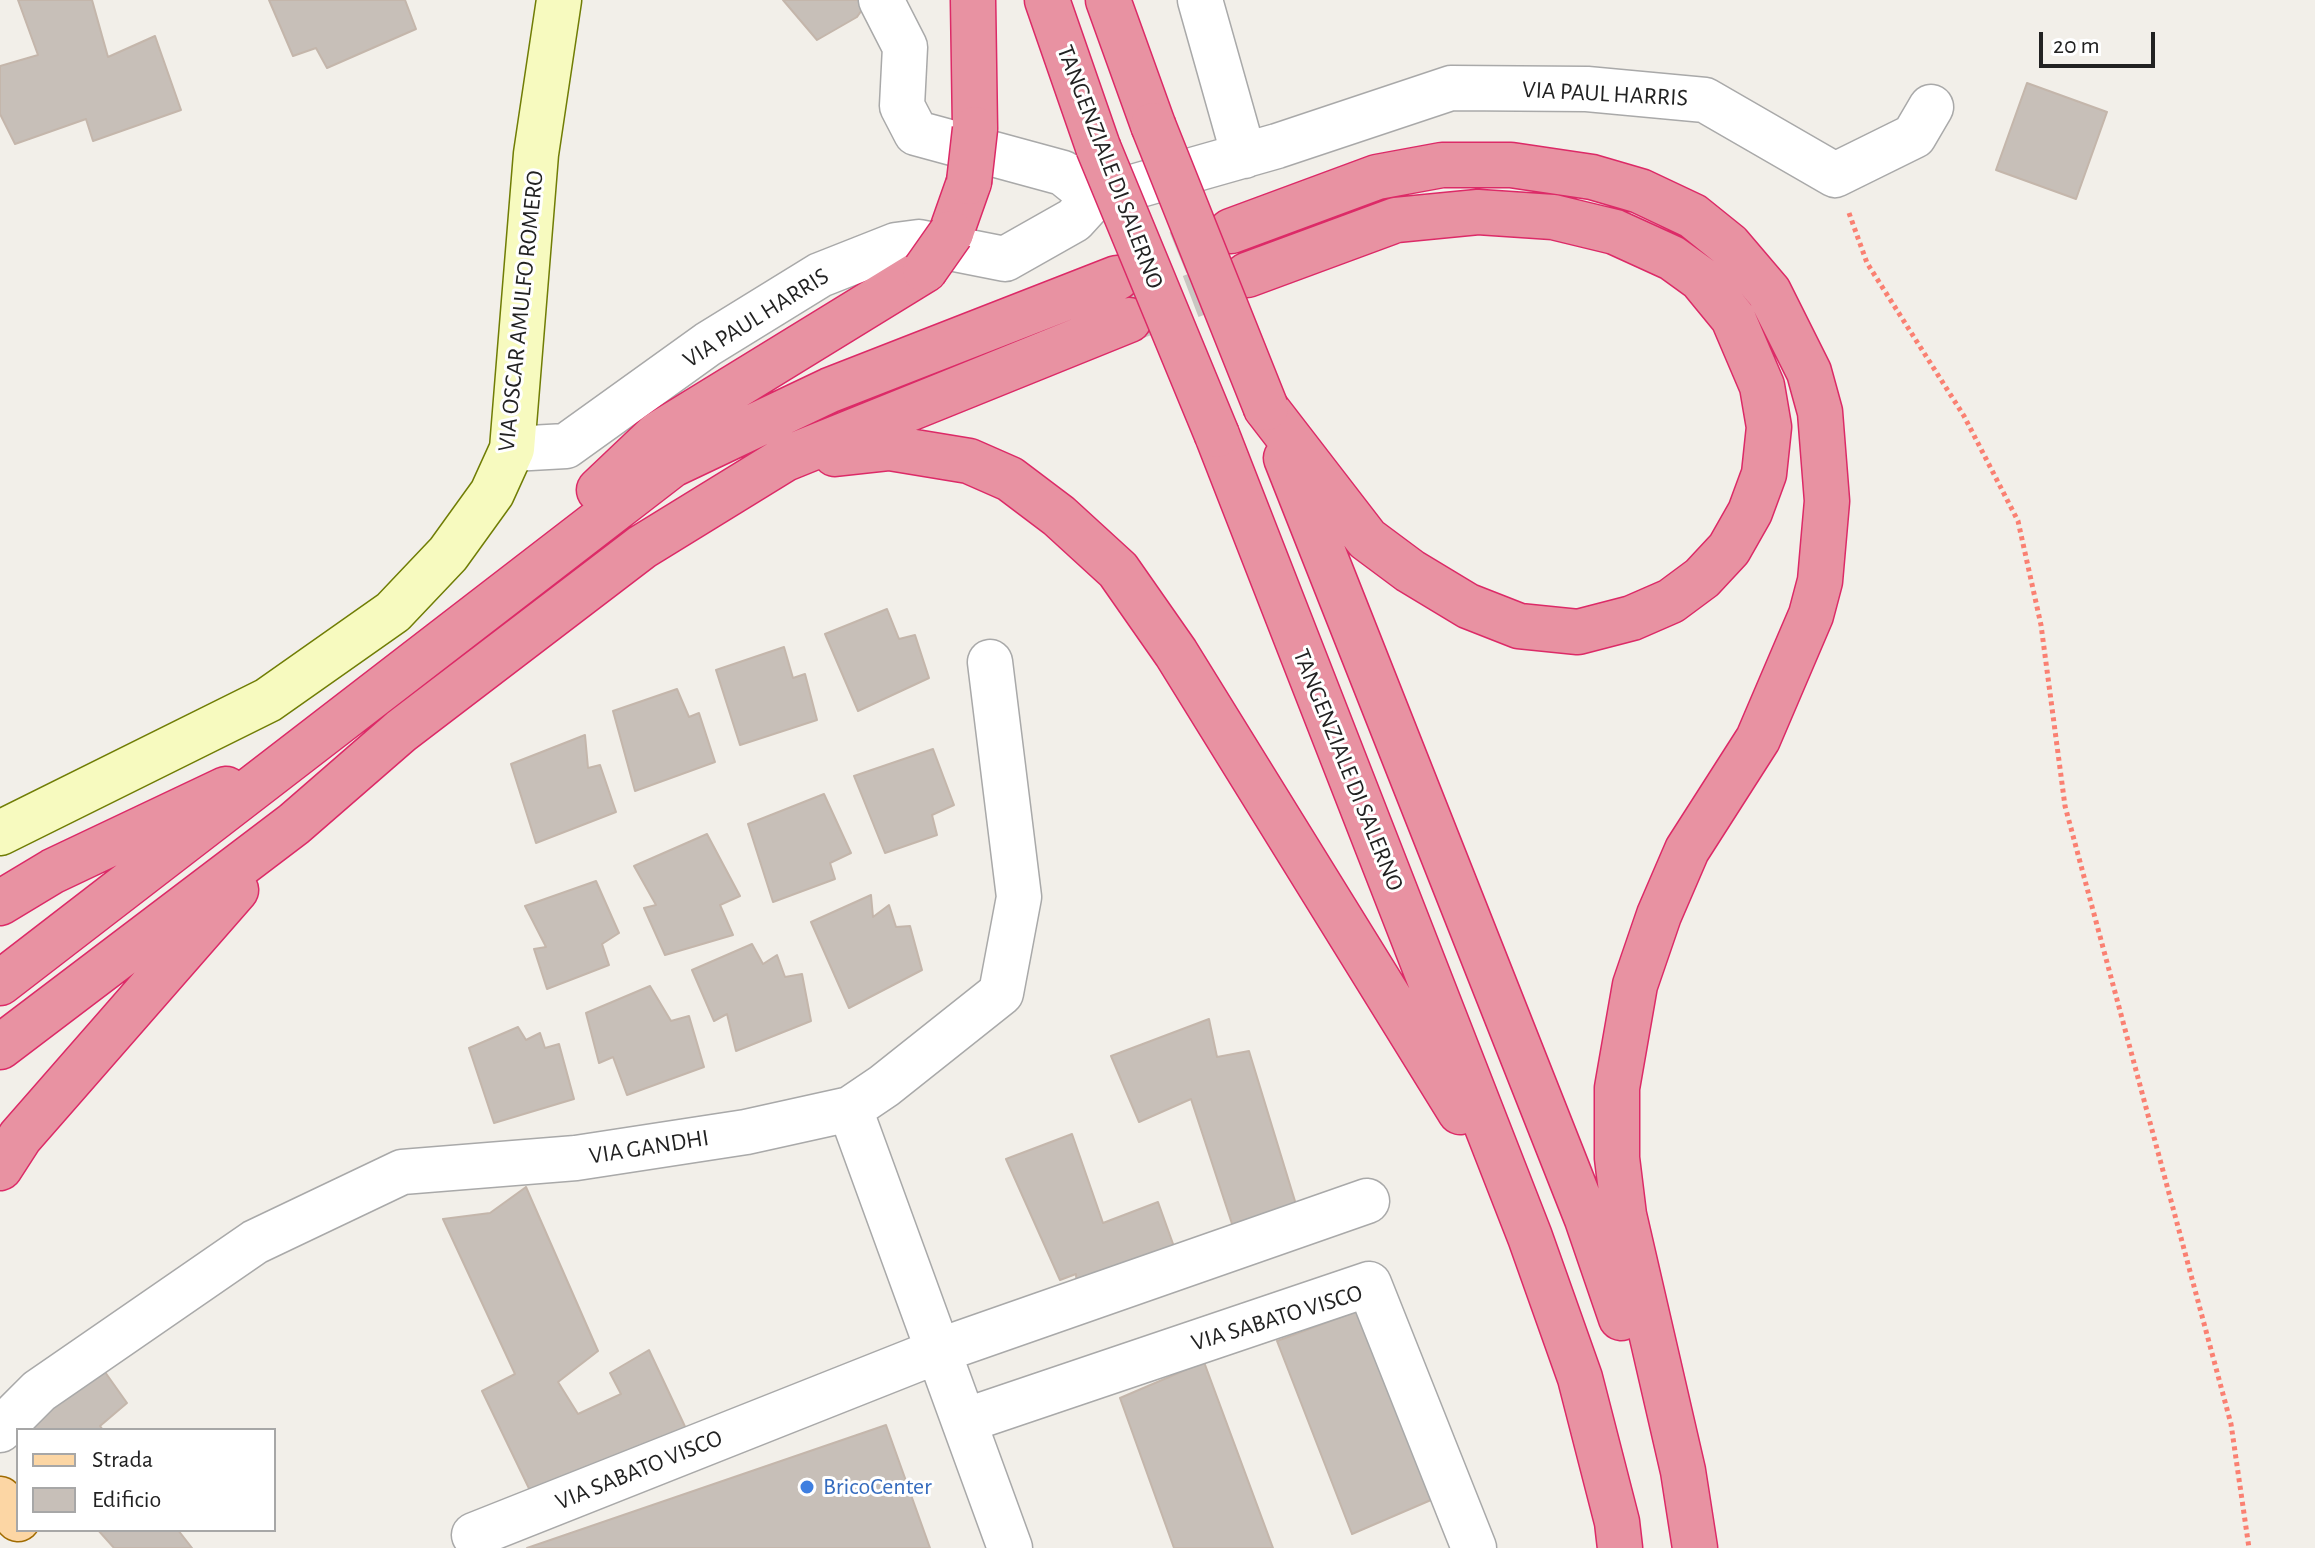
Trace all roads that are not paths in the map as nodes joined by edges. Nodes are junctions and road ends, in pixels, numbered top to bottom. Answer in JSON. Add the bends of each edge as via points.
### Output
{"nodes":[{"id":1,"x":559,"y":0,"type":"edge"},
{"id":2,"x":881,"y":0,"type":"edge"},
{"id":3,"x":973,"y":0,"type":"edge"},
{"id":4,"x":1047,"y":0,"type":"edge"},
{"id":5,"x":1108,"y":0,"type":"edge"},
{"id":6,"x":1200,"y":0,"type":"edge"},
{"id":7,"x":1931,"y":107,"type":"dead end"},
{"id":8,"x":1244,"y":156,"type":"junction"},
{"id":9,"x":1094,"y":198,"type":"junction"},
{"id":10,"x":1231,"y":231,"type":"tunnel mouth"},
{"id":11,"x":1247,"y":275,"type":"tunnel mouth"},
{"id":12,"x":1117,"y":278,"type":"tunnel mouth"},
{"id":13,"x":1129,"y":320,"type":"tunnel mouth"},
{"id":14,"x":1266,"y":408,"type":"junction"},
{"id":15,"x":512,"y":449,"type":"junction"},
{"id":16,"x":785,"y":459,"type":"junction"},
{"id":17,"x":533,"y":569,"type":"junction"},
{"id":18,"x":990,"y":662,"type":"dead end"},
{"id":19,"x":280,"y":765,"type":"junction"},
{"id":20,"x":294,"y":824,"type":"junction"},
{"id":21,"x":0,"y":833,"type":"edge"},
{"id":22,"x":0,"y":903,"type":"edge"},
{"id":23,"x":4,"y":981,"type":"edge"},
{"id":24,"x":0,"y":1047,"type":"edge"},
{"id":25,"x":850,"y":1109,"type":"junction"},
{"id":26,"x":0,"y":1168,"type":"edge"},
{"id":27,"x":1367,"y":1201,"type":"dead end"},
{"id":28,"x":1530,"y":1237,"type":"junction"},
{"id":29,"x":938,"y":1351,"type":"junction"},
{"id":30,"x":964,"y":1421,"type":"junction"},
{"id":31,"x":0,"y":1430,"type":"edge"},
{"id":32,"x":0,"y":1499,"type":"edge"},
{"id":33,"x":16,"y":1517,"type":"edge"},
{"id":34,"x":29,"y":1532,"type":"edge"},
{"id":35,"x":474,"y":1535,"type":"dead end"},
{"id":36,"x":43,"y":1548,"type":"edge"},
{"id":37,"x":1010,"y":1548,"type":"edge"},
{"id":38,"x":1474,"y":1548,"type":"edge"},
{"id":39,"x":1620,"y":1548,"type":"edge"},
{"id":40,"x":1679,"y":1548,"type":"edge"},
{"id":41,"x":1695,"y":1548,"type":"edge"}],
"edges":[{"from":1,"to":15,"type":"street","name":"VIA OSCAR AMULFO ROMERO","via":[[536,154]]},
{"from":2,"to":9,"type":"street","via":[[905,47],[902,106],[916,133],[1063,173]]},
{"from":3,"to":17,"type":"highway","bridge":true,"via":[[975,129],[969,182],[951,233],[925,270],[658,434],[610,477]]},
{"from":4,"to":28,"type":"highway","name":"TANGENZIALE DI SALERNO","bridge":true,"via":[[1098,147],[1217,435]]},
{"from":5,"to":14,"type":"highway","bridge":true},
{"from":6,"to":8,"type":"street"},
{"from":7,"to":8,"type":"street","name":"VIA PAUL HARRIS","via":[[1914,136],[1835,175],[1705,100],[1587,89],[1451,88]]},
{"from":8,"to":9,"type":"street","name":"VIA PAUL HARRIS"},
{"from":9,"to":15,"type":"street","name":"VIA PAUL HARRIS","via":[[1074,220],[1005,259],[919,242],[896,245],[820,275],[708,344],[566,446]]},
{"from":10,"to":41,"type":"highway","via":[[1377,177],[1442,165],[1511,165],[1592,177],[1640,191],[1693,216],[1729,245],[1769,292],[1809,372],[1820,412],[1827,501],[1826,542],[1814,604],[1758,739],[1687,850],[1659,915],[1635,985],[1617,1088],[1624,1215],[1683,1471]]},
{"from":11,"to":14,"type":"highway","via":[[1396,220],[1478,212],[1553,217],[1615,232],[1672,258],[1701,279],[1733,318],[1762,386],[1769,427],[1764,474],[1750,512],[1729,549],[1702,578],[1671,601],[1632,618],[1578,632],[1519,626],[1468,606],[1410,571],[1367,539]]},
{"from":12,"to":17,"type":"highway","via":[[830,390],[672,465]]},
{"from":13,"to":16,"type":"highway"},
{"from":14,"to":40,"type":"highway","via":[[1587,1219],[1639,1370],[1671,1494]]},
{"from":15,"to":21,"type":"street","name":"VIA OSCAR AMULFO ROMERO","via":[[492,493],[448,554],[393,612],[268,700]]},
{"from":16,"to":20,"type":"highway","via":[[642,547],[401,731]]},
{"from":16,"to":28,"type":"highway","via":[[890,448],[969,461],[1035,497],[1118,570],[1176,653],[1441,1078]]},
{"from":17,"to":19,"type":"highway"},
{"from":18,"to":25,"type":"street","name":"VIA GANDHI","via":[[1019,897],[1001,993]]},
{"from":19,"to":22,"type":"highway","via":[[53,871]]},
{"from":19,"to":23,"type":"highway"},
{"from":20,"to":24,"type":"highway"},
{"from":20,"to":26,"type":"highway","via":[[20,1137]]},
{"from":25,"to":29,"type":"street"},
{"from":25,"to":31,"type":"street","name":"VIA GANDHI","via":[[746,1132],[576,1158],[402,1172],[255,1242],[39,1391]]},
{"from":27,"to":29,"type":"street","name":"VIA SABATO VISCO"},
{"from":28,"to":39,"type":"highway","name":"TANGENZIALE DI SALERNO","via":[[1580,1378]]},
{"from":29,"to":30,"type":"street"},
{"from":29,"to":35,"type":"street","name":"VIA SABATO VISCO"},
{"from":30,"to":37,"type":"street"},
{"from":30,"to":38,"type":"street","name":"VIA SABATO VISCO","via":[[1369,1284]]},
{"from":32,"to":33,"type":"main road"},
{"from":34,"to":36,"type":"main road"}]}
